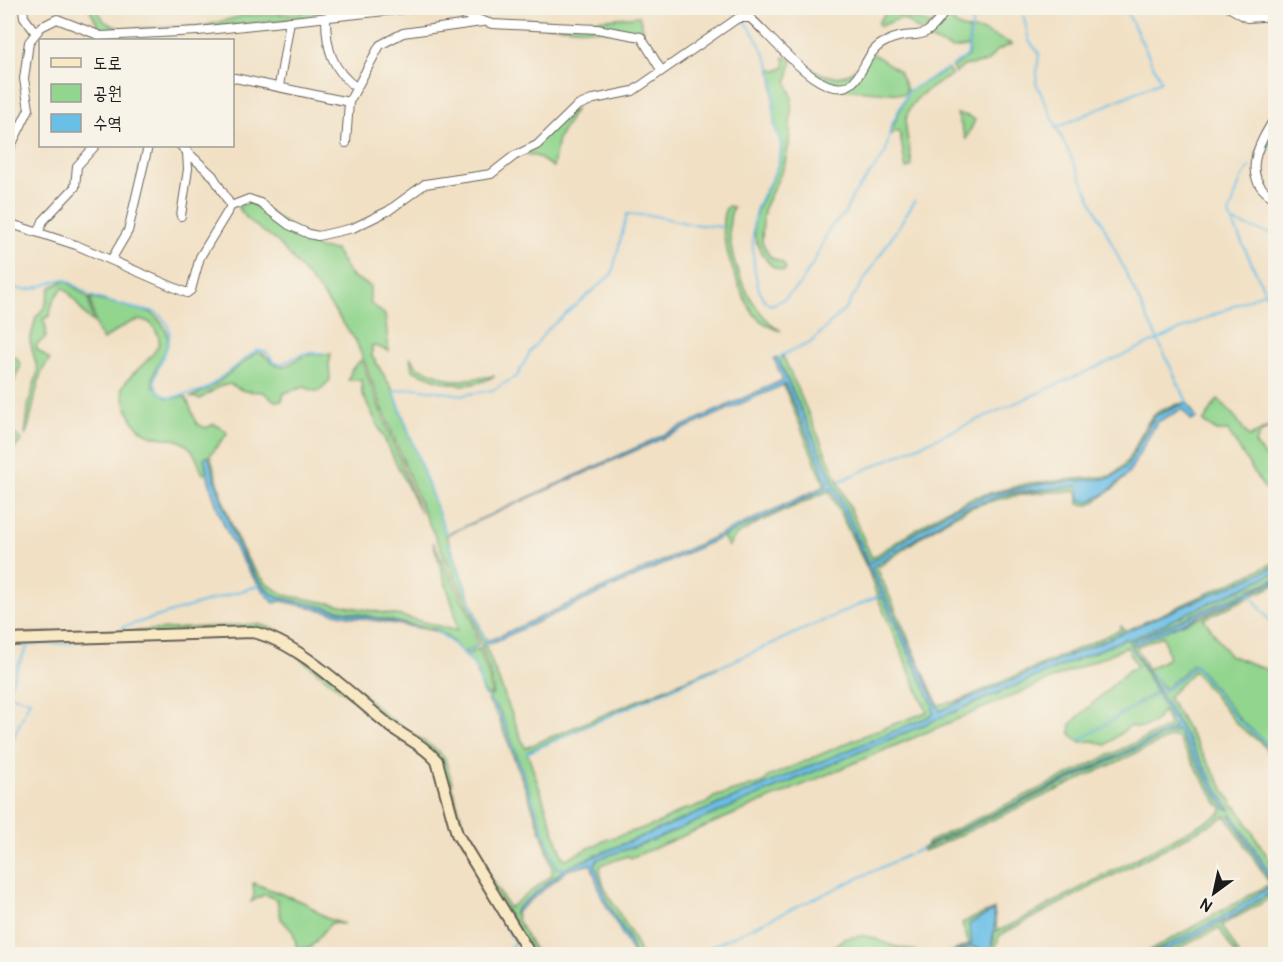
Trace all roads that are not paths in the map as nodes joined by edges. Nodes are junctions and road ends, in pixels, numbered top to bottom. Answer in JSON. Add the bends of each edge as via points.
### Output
{"nodes":[{"id":1,"x":23,"y":8,"type":"edge"},
{"id":2,"x":414,"y":8,"type":"edge"},
{"id":3,"x":445,"y":8,"type":"edge"},
{"id":4,"x":947,"y":8,"type":"edge"},
{"id":5,"x":1230,"y":8,"type":"edge"},
{"id":6,"x":1275,"y":16,"type":"edge"},
{"id":7,"x":326,"y":18,"type":"junction"},
{"id":8,"x":290,"y":21,"type":"junction"},
{"id":9,"x":483,"y":22,"type":"junction"},
{"id":10,"x":35,"y":32,"type":"junction"},
{"id":11,"x":102,"y":38,"type":"edge"},
{"id":12,"x":661,"y":70,"type":"junction"},
{"id":13,"x":235,"y":78,"type":"dead end"},
{"id":14,"x":279,"y":86,"type":"junction"},
{"id":15,"x":357,"y":88,"type":"junction"},
{"id":16,"x":350,"y":102,"type":"junction"},
{"id":17,"x":1275,"y":116,"type":"edge"},
{"id":18,"x":346,"y":144,"type":"dead end"},
{"id":19,"x":94,"y":147,"type":"edge"},
{"id":20,"x":148,"y":147,"type":"edge"},
{"id":21,"x":182,"y":147,"type":"edge"},
{"id":22,"x":8,"y":152,"type":"edge"},
{"id":23,"x":187,"y":153,"type":"junction"},
{"id":24,"x":1275,"y":199,"type":"edge"},
{"id":25,"x":231,"y":206,"type":"junction"},
{"id":26,"x":181,"y":216,"type":"dead end"},
{"id":27,"x":8,"y":223,"type":"edge"},
{"id":28,"x":39,"y":231,"type":"junction"},
{"id":29,"x":111,"y":260,"type":"junction"},
{"id":30,"x":8,"y":640,"type":"edge"},
{"id":31,"x":530,"y":954,"type":"edge"}],
"edges":[{"from":1,"to":10,"type":"street","via":[[24,17]]},
{"from":2,"to":7,"type":"street"},
{"from":3,"to":9,"type":"street"},
{"from":4,"to":12,"type":"street","via":[[926,34],[880,44],[856,79],[845,87],[820,84],[744,16]]},
{"from":5,"to":6,"type":"street","via":[[1247,18]]},
{"from":7,"to":8,"type":"street"},
{"from":7,"to":15,"type":"street","via":[[333,61]]},
{"from":8,"to":11,"type":"street"},
{"from":8,"to":14,"type":"street"},
{"from":9,"to":12,"type":"street","via":[[597,29],[641,37]]},
{"from":9,"to":15,"type":"street","via":[[403,33],[388,39],[375,51]]},
{"from":10,"to":11,"type":"street","via":[[57,19]]},
{"from":10,"to":22,"type":"street","via":[[25,64],[29,109]]},
{"from":12,"to":25,"type":"street","via":[[633,91],[577,106],[537,145],[491,174],[425,184],[388,211],[353,228],[318,236],[289,225],[249,199]]},
{"from":13,"to":14,"type":"street"},
{"from":14,"to":16,"type":"street"},
{"from":15,"to":16,"type":"street"},
{"from":16,"to":18,"type":"street"},
{"from":17,"to":24,"type":"street","via":[[1258,144],[1253,165],[1258,181]]},
{"from":19,"to":28,"type":"street","via":[[77,166],[75,187],[43,221]]},
{"from":20,"to":29,"type":"street","via":[[128,231]]},
{"from":21,"to":23,"type":"street"},
{"from":23,"to":25,"type":"street","via":[[213,176]]},
{"from":23,"to":26,"type":"street"},
{"from":25,"to":29,"type":"street","via":[[200,257],[187,293]]},
{"from":27,"to":28,"type":"street"},
{"from":28,"to":29,"type":"street"},
{"from":30,"to":31,"type":"street","via":[[252,632],[278,641],[429,751],[437,761],[457,834]]}]}
